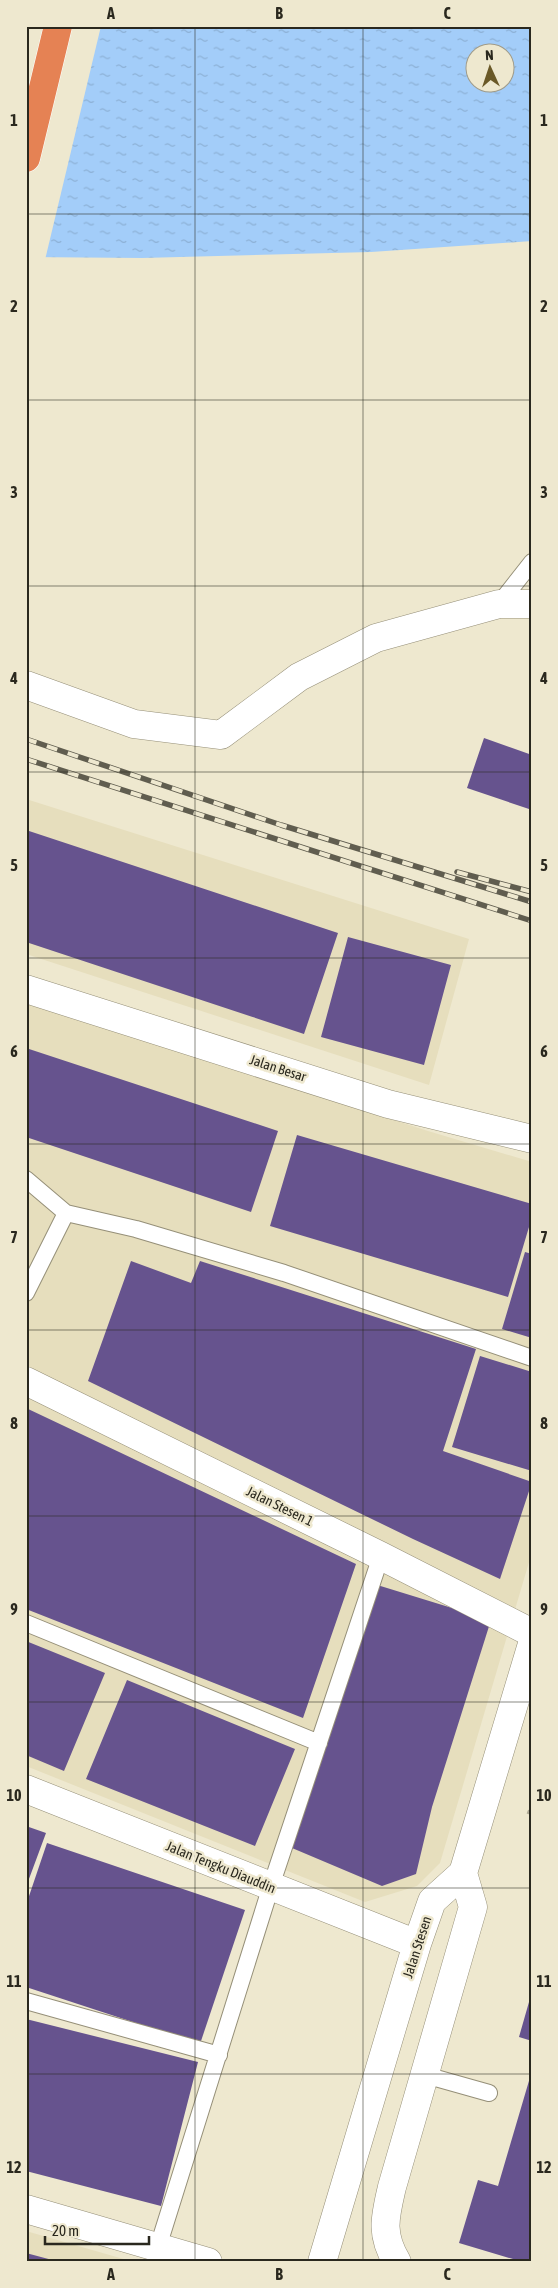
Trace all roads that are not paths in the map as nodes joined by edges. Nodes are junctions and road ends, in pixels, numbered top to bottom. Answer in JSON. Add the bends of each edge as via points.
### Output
{"nodes":[{"id":1,"x":58,"y":26,"type":"edge"},
{"id":2,"x":26,"y":158,"type":"edge"},
{"id":3,"x":532,"y":562,"type":"edge"},
{"id":4,"x":499,"y":604,"type":"junction"},
{"id":5,"x":532,"y":604,"type":"edge"},
{"id":6,"x":26,"y":685,"type":"edge"},
{"id":7,"x":26,"y":988,"type":"edge"},
{"id":8,"x":532,"y":1139,"type":"edge"},
{"id":9,"x":26,"y":1179,"type":"edge"},
{"id":10,"x":66,"y":1213,"type":"junction"},
{"id":11,"x":26,"y":1293,"type":"edge"},
{"id":12,"x":532,"y":1358,"type":"edge"},
{"id":13,"x":26,"y":1381,"type":"edge"},
{"id":14,"x":381,"y":1556,"type":"junction"},
{"id":15,"x":26,"y":1623,"type":"edge"},
{"id":16,"x":532,"y":1633,"type":"edge"},
{"id":17,"x":532,"y":1644,"type":"edge"},
{"id":18,"x":319,"y":1743,"type":"junction"},
{"id":19,"x":26,"y":1789,"type":"edge"},
{"id":20,"x":463,"y":1873,"type":"junction"},
{"id":21,"x":271,"y":1886,"type":"junction"},
{"id":22,"x":417,"y":1944,"type":"junction"},
{"id":23,"x":26,"y":2000,"type":"edge"},
{"id":24,"x":219,"y":2055,"type":"junction"},
{"id":25,"x":425,"y":2075,"type":"junction"},
{"id":26,"x":489,"y":2092,"type":"dead end"},
{"id":27,"x":26,"y":2209,"type":"edge"},
{"id":28,"x":158,"y":2248,"type":"junction"},
{"id":29,"x":208,"y":2262,"type":"edge"},
{"id":30,"x":322,"y":2262,"type":"edge"},
{"id":31,"x":397,"y":2262,"type":"edge"}],
"edges":[{"from":1,"to":2,"type":"highway"},
{"from":3,"to":4,"type":"lane"},
{"from":4,"to":5,"type":"main road"},
{"from":4,"to":6,"type":"main road","via":[[376,638],[299,676],[221,735],[134,724]]},
{"from":7,"to":8,"type":"main road","name":"Jalan Besar","via":[[388,1104]]},
{"from":9,"to":10,"type":"lane"},
{"from":10,"to":11,"type":"lane"},
{"from":10,"to":12,"type":"lane","via":[[136,1229],[284,1273]]},
{"from":13,"to":14,"type":"main road","name":"Jalan Stesen 1"},
{"from":14,"to":16,"type":"main road","name":"Jalan Stesen 1"},
{"from":14,"to":18,"type":"lane"},
{"from":15,"to":18,"type":"lane"},
{"from":17,"to":20,"type":"main road"},
{"from":18,"to":21,"type":"lane"},
{"from":19,"to":21,"type":"main road","name":"Jalan Tengku Diauddin"},
{"from":20,"to":22,"type":"main road","name":"Jalan Stesen","via":[[432,1901]]},
{"from":20,"to":25,"type":"main road","via":[[473,1907]]},
{"from":21,"to":22,"type":"main road","name":"Jalan Tengku Diauddin"},
{"from":21,"to":24,"type":"lane"},
{"from":22,"to":30,"type":"main road","name":"Jalan Stesen"},
{"from":23,"to":24,"type":"lane"},
{"from":24,"to":28,"type":"lane"},
{"from":25,"to":26,"type":"lane"},
{"from":25,"to":31,"type":"main road","via":[[384,2222],[387,2246]]},
{"from":27,"to":28,"type":"main road"},
{"from":28,"to":29,"type":"main road"}]}
